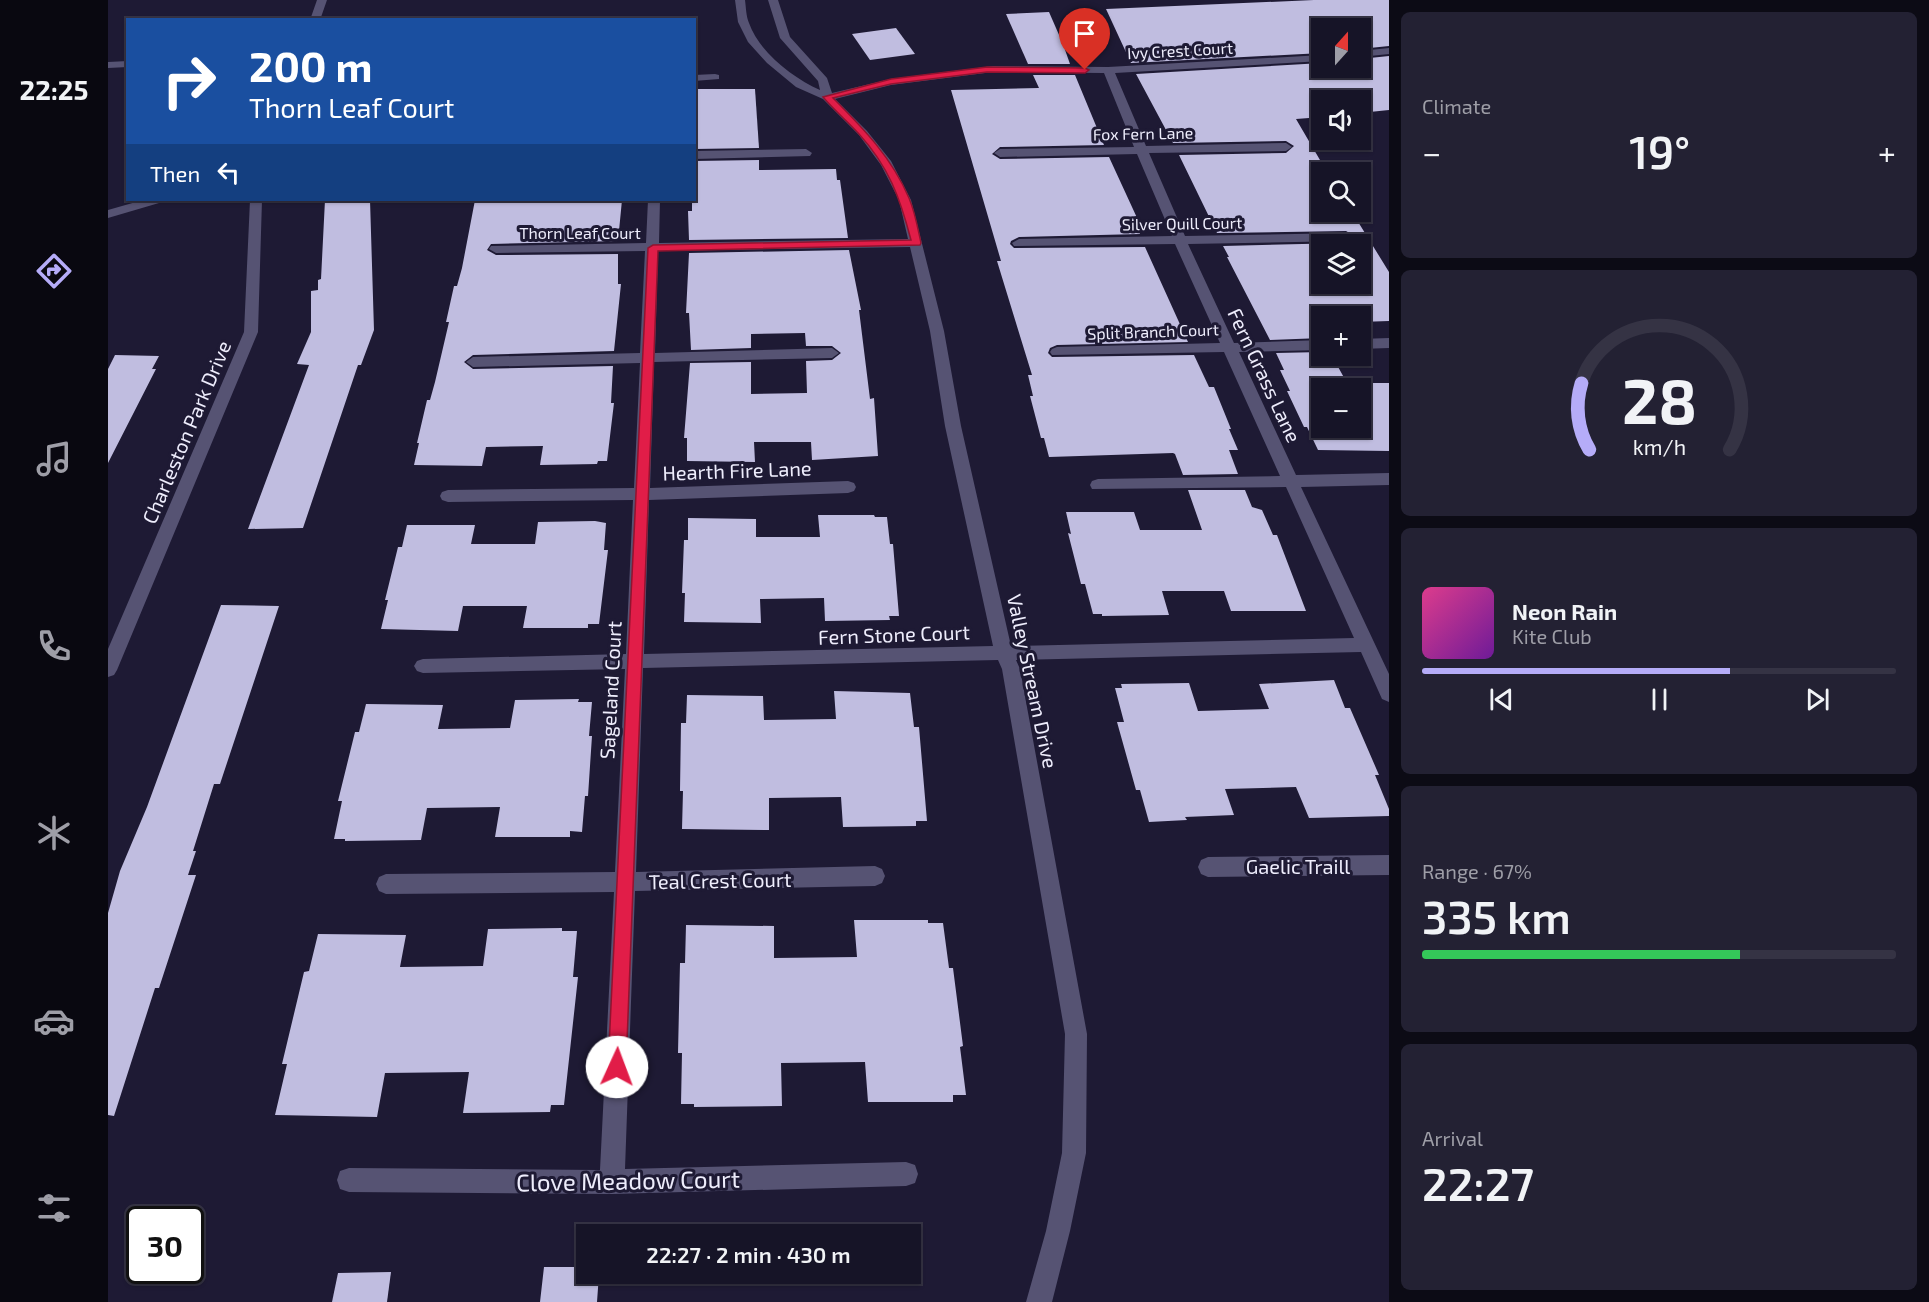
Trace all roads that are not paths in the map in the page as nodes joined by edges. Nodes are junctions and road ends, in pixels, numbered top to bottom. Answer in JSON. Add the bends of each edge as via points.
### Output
{"nodes":[{"id":1,"x":321,"y":0,"type":"edge"},
{"id":2,"x":740,"y":0,"type":"edge"},
{"id":3,"x":773,"y":0,"type":"edge"},
{"id":4,"x":316,"y":18,"type":"edge"},
{"id":5,"x":1389,"y":51,"type":"edge"},
{"id":6,"x":1371,"y":53,"type":"edge"},
{"id":7,"x":1311,"y":59,"type":"edge"},
{"id":8,"x":126,"y":64,"type":"edge"},
{"id":9,"x":108,"y":65,"type":"edge"},
{"id":10,"x":1108,"y":70,"type":"junction"},
{"id":11,"x":715,"y":77,"type":"dead end"},
{"id":12,"x":696,"y":78,"type":"edge"},
{"id":13,"x":827,"y":97,"type":"junction"},
{"id":14,"x":1286,"y":147,"type":"dead end"},
{"id":15,"x":1140,"y":150,"type":"junction"},
{"id":16,"x":806,"y":153,"type":"dead end"},
{"id":17,"x":1000,"y":153,"type":"dead end"},
{"id":18,"x":696,"y":155,"type":"edge"},
{"id":19,"x":152,"y":201,"type":"edge"},
{"id":20,"x":256,"y":201,"type":"edge"},
{"id":21,"x":654,"y":201,"type":"edge"},
{"id":22,"x":108,"y":214,"type":"edge"},
{"id":23,"x":1311,"y":238,"type":"edge"},
{"id":24,"x":1180,"y":240,"type":"junction"},
{"id":25,"x":916,"y":243,"type":"junction"},
{"id":26,"x":1019,"y":243,"type":"dead end"},
{"id":27,"x":653,"y":248,"type":"junction"},
{"id":28,"x":496,"y":249,"type":"dead end"},
{"id":29,"x":1389,"y":343,"type":"edge"},
{"id":30,"x":1371,"y":344,"type":"edge"},
{"id":31,"x":1311,"y":345,"type":"edge"},
{"id":32,"x":1230,"y":347,"type":"junction"},
{"id":33,"x":1057,"y":351,"type":"dead end"},
{"id":34,"x":832,"y":353,"type":"dead end"},
{"id":35,"x":649,"y":358,"type":"junction"},
{"id":36,"x":473,"y":362,"type":"dead end"},
{"id":37,"x":1389,"y":479,"type":"edge"},
{"id":38,"x":1291,"y":480,"type":"junction"},
{"id":39,"x":1098,"y":485,"type":"dead end"},
{"id":40,"x":848,"y":488,"type":"dead end"},
{"id":41,"x":641,"y":494,"type":"junction"},
{"id":42,"x":448,"y":496,"type":"dead end"},
{"id":43,"x":1366,"y":645,"type":"junction"},
{"id":44,"x":1004,"y":654,"type":"junction"},
{"id":45,"x":634,"y":663,"type":"junction"},
{"id":46,"x":423,"y":666,"type":"dead end"},
{"id":47,"x":108,"y":670,"type":"edge"},
{"id":48,"x":1389,"y":694,"type":"edge"},
{"id":49,"x":1389,"y":865,"type":"edge"},
{"id":50,"x":1208,"y":867,"type":"dead end"},
{"id":51,"x":875,"y":876,"type":"dead end"},
{"id":52,"x":624,"y":882,"type":"junction"},
{"id":53,"x":386,"y":884,"type":"dead end"},
{"id":54,"x":906,"y":1174,"type":"dead end"},
{"id":55,"x":350,"y":1180,"type":"dead end"},
{"id":56,"x":612,"y":1182,"type":"junction"},
{"id":57,"x":1039,"y":1302,"type":"edge"}],
"edges":[{"from":1,"to":4,"type":"street"},
{"from":2,"to":13,"type":"street","name":"Valley Stream Drive","via":[[743,22],[752,40],[800,85]]},
{"from":3,"to":13,"type":"street","name":"Valley Stream Drive","via":[[785,38],[823,80]]},
{"from":5,"to":6,"type":"street"},
{"from":7,"to":10,"type":"street","name":"Ivy Crest Court"},
{"from":8,"to":9,"type":"street"},
{"from":10,"to":13,"type":"street","name":"Ivy Crest Court","via":[[993,69],[891,82]]},
{"from":10,"to":15,"type":"street","name":"Fern Grass Lane"},
{"from":11,"to":12,"type":"street"},
{"from":13,"to":25,"type":"street","name":"Valley Stream Drive","via":[[887,164],[905,200]]},
{"from":14,"to":15,"type":"street","name":"Fox Fern Lane"},
{"from":15,"to":17,"type":"street","name":"Fox Fern Lane"},
{"from":15,"to":24,"type":"street","name":"Fern Grass Lane"},
{"from":16,"to":18,"type":"street"},
{"from":19,"to":22,"type":"street"},
{"from":20,"to":47,"type":"street","name":"Charleston Park Drive","via":[[250,332]]},
{"from":21,"to":27,"type":"street","name":"Sageland Court"},
{"from":23,"to":24,"type":"street","name":"Silver Quill Court"},
{"from":24,"to":26,"type":"street","name":"Silver Quill Court"},
{"from":24,"to":32,"type":"street","name":"Fern Grass Lane"},
{"from":25,"to":27,"type":"street","name":"Thorn Leaf Court"},
{"from":25,"to":44,"type":"street","name":"Valley Stream Drive"},
{"from":27,"to":28,"type":"street","name":"Thorn Leaf Court"},
{"from":27,"to":35,"type":"street","name":"Sageland Court"},
{"from":29,"to":30,"type":"street"},
{"from":31,"to":32,"type":"street","name":"Split Branch Court"},
{"from":32,"to":33,"type":"street","name":"Split Branch Court"},
{"from":32,"to":38,"type":"street","name":"Fern Grass Lane"},
{"from":34,"to":35,"type":"street"},
{"from":35,"to":36,"type":"street"},
{"from":35,"to":41,"type":"street","name":"Sageland Court"},
{"from":37,"to":38,"type":"street"},
{"from":38,"to":39,"type":"street"},
{"from":38,"to":43,"type":"street","name":"Fern Grass Lane"},
{"from":40,"to":41,"type":"street","name":"Hearth Fire Lane"},
{"from":41,"to":42,"type":"street","name":"Hearth Fire Lane"},
{"from":41,"to":45,"type":"street","name":"Sageland Court"},
{"from":43,"to":44,"type":"street","name":"Fern Stone Court"},
{"from":43,"to":48,"type":"street","name":"Fern Grass Lane"},
{"from":44,"to":45,"type":"street","name":"Fern Stone Court"},
{"from":44,"to":57,"type":"street","name":"Valley Stream Drive","via":[[1011,669],[1076,1035],[1074,1153],[1059,1231]]},
{"from":45,"to":46,"type":"street","name":"Fern Stone Court"},
{"from":45,"to":52,"type":"street","name":"Sageland Court"},
{"from":49,"to":50,"type":"street","name":"Gaelic Traill"},
{"from":51,"to":52,"type":"street","name":"Teal Crest Court"},
{"from":52,"to":53,"type":"street","name":"Teal Crest Court"},
{"from":52,"to":56,"type":"street","name":"Sageland Court"},
{"from":54,"to":56,"type":"street","name":"Clove Meadow Court"},
{"from":55,"to":56,"type":"street","name":"Clove Meadow Court"}]}
